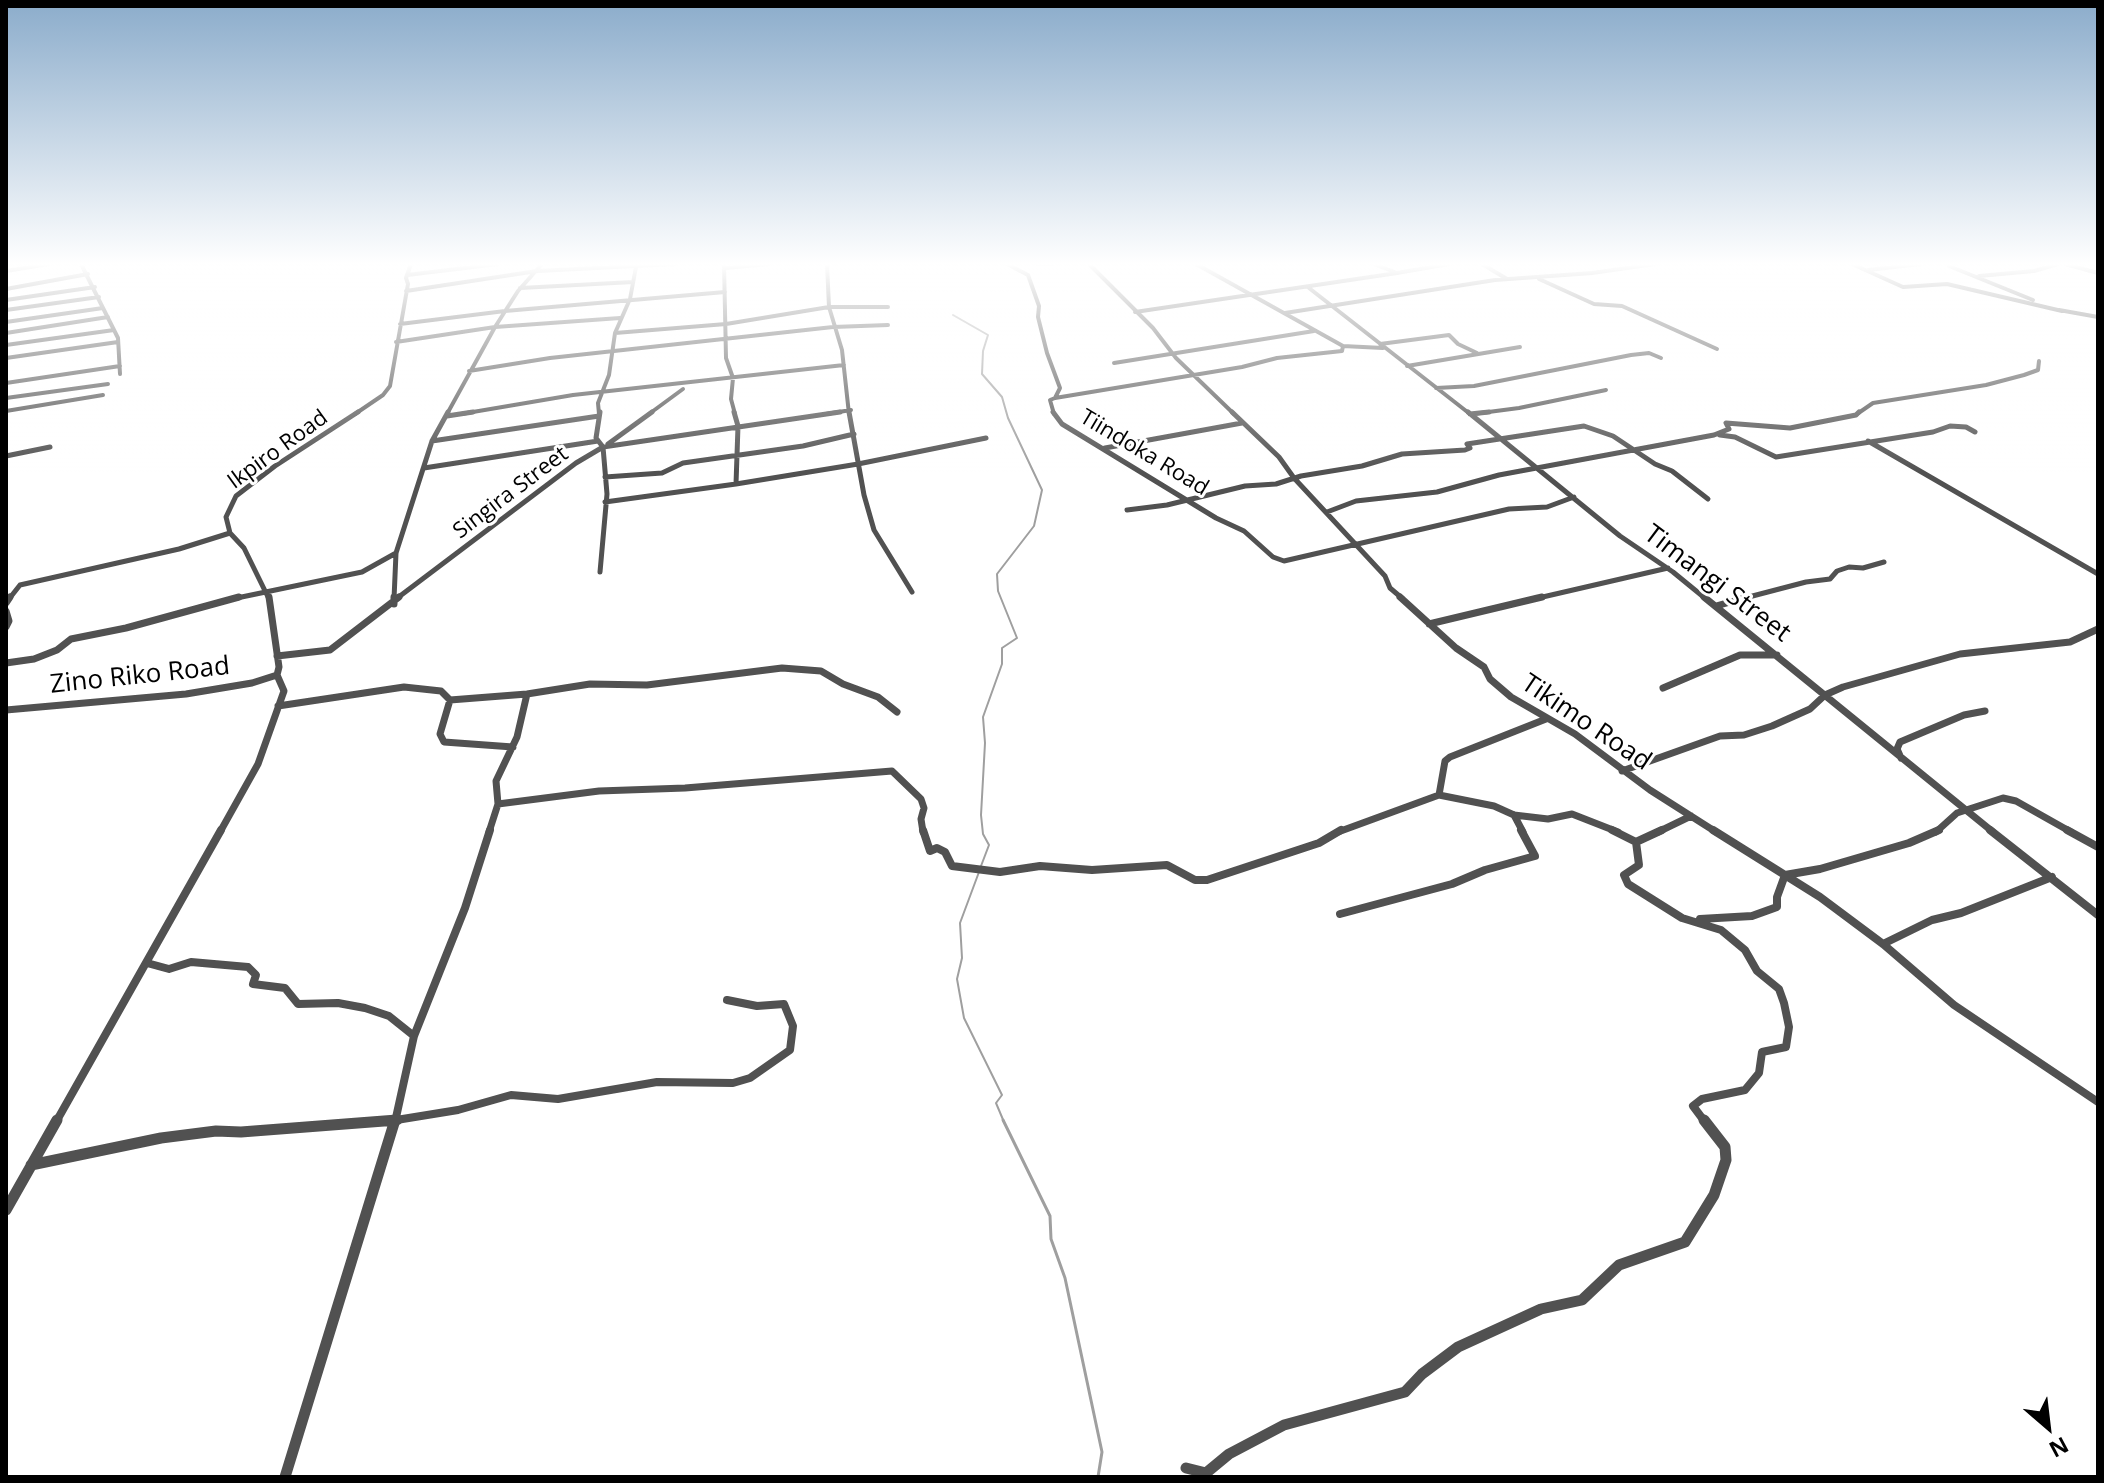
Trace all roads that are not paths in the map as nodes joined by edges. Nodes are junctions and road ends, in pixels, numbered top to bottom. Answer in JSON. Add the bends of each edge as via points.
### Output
{"nodes":[{"id":1,"x":91,"y":333,"type":"edge"},
{"id":2,"x":115,"y":333,"type":"edge"},
{"id":3,"x":398,"y":333,"type":"edge"},
{"id":4,"x":454,"y":333,"type":"edge"},
{"id":5,"x":491,"y":333,"type":"edge"},
{"id":6,"x":615,"y":333,"type":"edge"},
{"id":7,"x":726,"y":333,"type":"edge"},
{"id":8,"x":782,"y":333,"type":"edge"},
{"id":9,"x":835,"y":333,"type":"edge"},
{"id":10,"x":1042,"y":333,"type":"edge"},
{"id":11,"x":1158,"y":333,"type":"edge"},
{"id":12,"x":1299,"y":333,"type":"edge"},
{"id":13,"x":1318,"y":333,"type":"edge"},
{"id":14,"x":1366,"y":333,"type":"edge"},
{"id":15,"x":1682,"y":333,"type":"edge"},
{"id":16,"x":726,"y":340,"type":"junction"},
{"id":17,"x":118,"y":342,"type":"junction"},
{"id":18,"x":396,"y":342,"type":"junction"},
{"id":19,"x":1379,"y":344,"type":"junction"},
{"id":20,"x":6,"y":345,"type":"edge"},
{"id":21,"x":1343,"y":346,"type":"junction"},
{"id":22,"x":1520,"y":347,"type":"dead end"},
{"id":23,"x":1385,"y":349,"type":"junction"},
{"id":24,"x":1717,"y":349,"type":"dead end"},
{"id":25,"x":611,"y":351,"type":"junction"},
{"id":26,"x":1171,"y":352,"type":"junction"},
{"id":27,"x":1479,"y":354,"type":"junction"},
{"id":28,"x":6,"y":358,"type":"edge"},
{"id":29,"x":1661,"y":358,"type":"dead end"},
{"id":30,"x":2039,"y":361,"type":"dead end"},
{"id":31,"x":1114,"y":363,"type":"dead end"},
{"id":32,"x":844,"y":365,"type":"junction"},
{"id":33,"x":120,"y":366,"type":"junction"},
{"id":34,"x":1407,"y":366,"type":"junction"},
{"id":35,"x":469,"y":371,"type":"junction"},
{"id":36,"x":120,"y":374,"type":"dead end"},
{"id":37,"x":1194,"y":375,"type":"junction"},
{"id":38,"x":733,"y":378,"type":"junction"},
{"id":39,"x":6,"y":383,"type":"edge"},
{"id":40,"x":108,"y":384,"type":"dead end"},
{"id":41,"x":1436,"y":388,"type":"junction"},
{"id":42,"x":683,"y":389,"type":"dead end"},
{"id":43,"x":1606,"y":390,"type":"dead end"},
{"id":44,"x":604,"y":393,"type":"junction"},
{"id":45,"x":103,"y":395,"type":"dead end"},
{"id":46,"x":6,"y":398,"type":"edge"},
{"id":47,"x":1055,"y":398,"type":"junction"},
{"id":48,"x":851,"y":410,"type":"junction"},
{"id":49,"x":6,"y":411,"type":"edge"},
{"id":50,"x":1470,"y":414,"type":"junction"},
{"id":51,"x":447,"y":416,"type":"junction"},
{"id":52,"x":599,"y":416,"type":"junction"},
{"id":53,"x":1242,"y":423,"type":"junction"},
{"id":54,"x":738,"y":426,"type":"junction"},
{"id":55,"x":1975,"y":432,"type":"dead end"},
{"id":56,"x":854,"y":434,"type":"junction"},
{"id":57,"x":1714,"y":435,"type":"junction"},
{"id":58,"x":986,"y":438,"type":"dead end"},
{"id":59,"x":1502,"y":439,"type":"junction"},
{"id":60,"x":432,"y":441,"type":"junction"},
{"id":61,"x":598,"y":441,"type":"junction"},
{"id":62,"x":1868,"y":441,"type":"junction"},
{"id":63,"x":50,"y":447,"type":"dead end"},
{"id":64,"x":603,"y":447,"type":"junction"},
{"id":65,"x":1105,"y":448,"type":"junction"},
{"id":66,"x":1634,"y":451,"type":"junction"},
{"id":67,"x":6,"y":456,"type":"edge"},
{"id":68,"x":737,"y":457,"type":"junction"},
{"id":69,"x":858,"y":464,"type":"junction"},
{"id":70,"x":1539,"y":467,"type":"junction"},
{"id":71,"x":424,"y":468,"type":"junction"},
{"id":72,"x":605,"y":477,"type":"junction"},
{"id":73,"x":1294,"y":478,"type":"junction"},
{"id":74,"x":736,"y":484,"type":"junction"},
{"id":75,"x":1574,"y":497,"type":"junction"},
{"id":76,"x":1708,"y":499,"type":"dead end"},
{"id":77,"x":1187,"y":500,"type":"junction"},
{"id":78,"x":605,"y":502,"type":"junction"},
{"id":79,"x":1127,"y":510,"type":"dead end"},
{"id":80,"x":1327,"y":512,"type":"junction"},
{"id":81,"x":230,"y":533,"type":"junction"},
{"id":82,"x":1355,"y":543,"type":"junction"},
{"id":83,"x":396,"y":553,"type":"junction"},
{"id":84,"x":1884,"y":562,"type":"dead end"},
{"id":85,"x":1668,"y":568,"type":"junction"},
{"id":86,"x":600,"y":572,"type":"dead end"},
{"id":87,"x":2098,"y":574,"type":"edge"},
{"id":88,"x":267,"y":590,"type":"junction"},
{"id":89,"x":912,"y":592,"type":"dead end"},
{"id":90,"x":6,"y":603,"type":"edge"},
{"id":91,"x":394,"y":604,"type":"junction"},
{"id":92,"x":1716,"y":606,"type":"junction"},
{"id":93,"x":6,"y":611,"type":"edge"},
{"id":94,"x":1429,"y":624,"type":"junction"},
{"id":95,"x":6,"y":627,"type":"edge"},
{"id":96,"x":2098,"y":629,"type":"edge"},
{"id":97,"x":1777,"y":655,"type":"junction"},
{"id":98,"x":277,"y":656,"type":"junction"},
{"id":99,"x":6,"y":663,"type":"edge"},
{"id":100,"x":277,"y":675,"type":"junction"},
{"id":101,"x":1663,"y":688,"type":"dead end"},
{"id":102,"x":527,"y":694,"type":"junction"},
{"id":103,"x":1825,"y":695,"type":"junction"},
{"id":104,"x":450,"y":700,"type":"junction"},
{"id":105,"x":278,"y":706,"type":"junction"},
{"id":106,"x":6,"y":710,"type":"edge"},
{"id":107,"x":1985,"y":711,"type":"dead end"},
{"id":108,"x":897,"y":712,"type":"dead end"},
{"id":109,"x":1546,"y":719,"type":"junction"},
{"id":110,"x":513,"y":747,"type":"junction"},
{"id":111,"x":1902,"y":760,"type":"junction"},
{"id":112,"x":1622,"y":771,"type":"junction"},
{"id":113,"x":1439,"y":795,"type":"junction"},
{"id":114,"x":498,"y":804,"type":"junction"},
{"id":115,"x":1967,"y":809,"type":"junction"},
{"id":116,"x":1514,"y":815,"type":"junction"},
{"id":117,"x":1691,"y":816,"type":"junction"},
{"id":118,"x":1636,"y":842,"type":"junction"},
{"id":119,"x":2098,"y":847,"type":"edge"},
{"id":120,"x":1785,"y":875,"type":"junction"},
{"id":121,"x":2052,"y":877,"type":"junction"},
{"id":122,"x":1340,"y":914,"type":"dead end"},
{"id":123,"x":2098,"y":915,"type":"edge"},
{"id":124,"x":1696,"y":920,"type":"junction"},
{"id":125,"x":1883,"y":944,"type":"junction"},
{"id":126,"x":147,"y":963,"type":"junction"},
{"id":127,"x":727,"y":1000,"type":"dead end"},
{"id":128,"x":414,"y":1036,"type":"junction"},
{"id":129,"x":2098,"y":1102,"type":"edge"},
{"id":130,"x":395,"y":1121,"type":"junction"},
{"id":131,"x":31,"y":1165,"type":"junction"},
{"id":132,"x":6,"y":1210,"type":"edge"},
{"id":133,"x":1186,"y":1468,"type":"dead end"},
{"id":134,"x":285,"y":1477,"type":"edge"}],
"edges":[{"from":1,"to":20,"type":"street"},
{"from":2,"to":17,"type":"street"},
{"from":3,"to":18,"type":"street","name":"Ikpiro Road"},
{"from":4,"to":18,"type":"street"},
{"from":5,"to":35,"type":"street"},
{"from":6,"to":25,"type":"street","name":"Singira Street"},
{"from":7,"to":16,"type":"street"},
{"from":8,"to":16,"type":"street"},
{"from":9,"to":32,"type":"street"},
{"from":10,"to":47,"type":"street","name":"Tiindoka Road","via":[[1060,388]]},
{"from":11,"to":26,"type":"street","name":"Tikimo Road"},
{"from":12,"to":26,"type":"street"},
{"from":13,"to":21,"type":"street"},
{"from":14,"to":19,"type":"street","name":"Timangi Street"},
{"from":15,"to":24,"type":"street"},
{"from":16,"to":25,"type":"street"},
{"from":16,"to":38,"type":"street"},
{"from":17,"to":28,"type":"street"},
{"from":17,"to":33,"type":"street"},
{"from":18,"to":81,"type":"street","name":"Ikpiro Road","via":[[393,380],[383,395],[236,496],[226,517]]},
{"from":19,"to":23,"type":"street","name":"Timangi Street"},
{"from":19,"to":27,"type":"street","via":[[1449,335]]},
{"from":21,"to":23,"type":"street"},
{"from":21,"to":37,"type":"street","via":[[1342,351]]},
{"from":22,"to":27,"type":"street"},
{"from":23,"to":34,"type":"street","name":"Timangi Street"},
{"from":25,"to":35,"type":"street"},
{"from":25,"to":44,"type":"street","name":"Singira Street"},
{"from":26,"to":31,"type":"street"},
{"from":26,"to":37,"type":"street","name":"Tikimo Road"},
{"from":27,"to":34,"type":"street"},
{"from":29,"to":41,"type":"street","via":[[1631,355],[1474,386]]},
{"from":30,"to":57,"type":"street","via":[[2038,370],[2021,376],[1873,403],[1856,415],[1790,428],[1726,423],[1729,429]]},
{"from":32,"to":38,"type":"street"},
{"from":32,"to":48,"type":"street"},
{"from":33,"to":36,"type":"street"},
{"from":33,"to":39,"type":"street"},
{"from":34,"to":41,"type":"street","name":"Timangi Street"},
{"from":35,"to":51,"type":"street"},
{"from":37,"to":47,"type":"street"},
{"from":37,"to":53,"type":"street","name":"Tikimo Road"},
{"from":38,"to":44,"type":"street"},
{"from":38,"to":54,"type":"street","via":[[731,399]]},
{"from":40,"to":46,"type":"street"},
{"from":41,"to":50,"type":"street","name":"Timangi Street"},
{"from":42,"to":64,"type":"street"},
{"from":43,"to":50,"type":"street"},
{"from":44,"to":51,"type":"street"},
{"from":44,"to":52,"type":"street","name":"Singira Street"},
{"from":45,"to":49,"type":"street"},
{"from":47,"to":65,"type":"street","name":"Tiindoka Road","via":[[1050,400],[1054,415],[1062,424]]},
{"from":48,"to":54,"type":"street"},
{"from":48,"to":56,"type":"street"},
{"from":50,"to":59,"type":"street","name":"Timangi Street"},
{"from":51,"to":60,"type":"street"},
{"from":52,"to":60,"type":"street"},
{"from":52,"to":61,"type":"street","name":"Singira Street"},
{"from":53,"to":65,"type":"street"},
{"from":53,"to":73,"type":"street","name":"Tikimo Road"},
{"from":54,"to":64,"type":"street"},
{"from":54,"to":68,"type":"street"},
{"from":55,"to":62,"type":"street","via":[[1950,426]]},
{"from":56,"to":68,"type":"street"},
{"from":56,"to":69,"type":"street"},
{"from":57,"to":62,"type":"street","via":[[1735,437],[1776,457]]},
{"from":57,"to":66,"type":"street"},
{"from":58,"to":69,"type":"street"},
{"from":59,"to":66,"type":"street","via":[[1584,426],[1613,436]]},
{"from":59,"to":70,"type":"street","name":"Timangi Street"},
{"from":59,"to":73,"type":"street"},
{"from":60,"to":71,"type":"street"},
{"from":61,"to":64,"type":"street","name":"Singira Street"},
{"from":61,"to":71,"type":"street"},
{"from":62,"to":87,"type":"street"},
{"from":63,"to":67,"type":"street"},
{"from":64,"to":72,"type":"street"},
{"from":64,"to":91,"type":"street","name":"Singira Street"},
{"from":65,"to":77,"type":"street","name":"Tiindoka Road"},
{"from":66,"to":70,"type":"street"},
{"from":66,"to":76,"type":"street"},
{"from":68,"to":72,"type":"street","via":[[683,463],[662,473]]},
{"from":68,"to":74,"type":"street"},
{"from":69,"to":74,"type":"street"},
{"from":69,"to":89,"type":"street","via":[[874,530]]},
{"from":70,"to":75,"type":"street","name":"Timangi Street"},
{"from":70,"to":80,"type":"street","via":[[1437,492],[1356,501]]},
{"from":71,"to":83,"type":"street"},
{"from":72,"to":78,"type":"street"},
{"from":73,"to":77,"type":"street"},
{"from":73,"to":80,"type":"street","name":"Tikimo Road"},
{"from":74,"to":78,"type":"street"},
{"from":75,"to":82,"type":"street","via":[[1547,507],[1509,509]]},
{"from":75,"to":85,"type":"street","name":"Timangi Street"},
{"from":77,"to":79,"type":"street"},
{"from":77,"to":82,"type":"street","name":"Tiindoka Road","via":[[1244,531],[1284,561]]},
{"from":78,"to":86,"type":"street"},
{"from":80,"to":82,"type":"street","name":"Tikimo Road"},
{"from":81,"to":88,"type":"street","name":"Ikpiro Road"},
{"from":81,"to":90,"type":"street","via":[[20,585]]},
{"from":82,"to":94,"type":"street","name":"Tikimo Road","via":[[1390,588]]},
{"from":83,"to":88,"type":"street","via":[[362,572]]},
{"from":83,"to":91,"type":"street"},
{"from":84,"to":92,"type":"street","via":[[1849,567],[1830,579]]},
{"from":85,"to":92,"type":"street","name":"Timangi Street"},
{"from":85,"to":94,"type":"street"},
{"from":88,"to":98,"type":"street","name":"Ikpiro Road"},
{"from":88,"to":99,"type":"street","via":[[71,639],[34,659]]},
{"from":91,"to":98,"type":"street","name":"Singira Street","via":[[330,650]]},
{"from":92,"to":97,"type":"street","name":"Timangi Street"},
{"from":93,"to":95,"type":"street"},
{"from":94,"to":109,"type":"street","name":"Tikimo Road","via":[[1484,667],[1511,697]]},
{"from":96,"to":103,"type":"street","via":[[2070,642],[1960,654]]},
{"from":97,"to":101,"type":"street","via":[[1740,655]]},
{"from":97,"to":103,"type":"street","name":"Timangi Street"},
{"from":98,"to":100,"type":"street","name":"Ikpiro Road"},
{"from":100,"to":105,"type":"street","name":"Ikpiro Road","via":[[284,691]]},
{"from":100,"to":106,"type":"street","name":"Zino Riko Road","via":[[200,692]]},
{"from":102,"to":104,"type":"street"},
{"from":102,"to":108,"type":"street","via":[[590,684],[647,685],[811,668],[878,697]]},
{"from":102,"to":110,"type":"street"},
{"from":103,"to":111,"type":"street","name":"Timangi Street"},
{"from":103,"to":112,"type":"street","via":[[1810,709],[1772,726],[1720,736]]},
{"from":104,"to":105,"type":"street","via":[[441,691],[404,687]]},
{"from":104,"to":110,"type":"street","via":[[440,734],[444,742]]},
{"from":105,"to":126,"type":"street","via":[[258,764]]},
{"from":107,"to":111,"type":"street","via":[[1900,742]]},
{"from":109,"to":112,"type":"street","name":"Tikimo Road"},
{"from":109,"to":113,"type":"street","via":[[1450,757]]},
{"from":110,"to":114,"type":"street","via":[[496,781]]},
{"from":111,"to":115,"type":"street","name":"Timangi Street"},
{"from":112,"to":117,"type":"street","name":"Tikimo Road"},
{"from":113,"to":114,"type":"street","via":[[1207,880],[1195,880],[1167,865],[1092,870],[1040,866],[1000,872],[952,866],[945,852],[930,851],[921,799],[892,771],[599,791]]},
{"from":113,"to":116,"type":"street"},
{"from":114,"to":128,"type":"street","via":[[465,908]]},
{"from":115,"to":119,"type":"street","via":[[2003,798],[2016,801]]},
{"from":115,"to":120,"type":"street","via":[[1936,832],[1909,843]]},
{"from":115,"to":121,"type":"street","name":"Timangi Street"},
{"from":116,"to":118,"type":"street","via":[[1548,819],[1572,814]]},
{"from":116,"to":122,"type":"street","via":[[1535,856]]},
{"from":117,"to":118,"type":"street"},
{"from":117,"to":120,"type":"street","name":"Tikimo Road"},
{"from":118,"to":124,"type":"street","via":[[1639,865],[1624,875],[1628,884],[1682,918]]},
{"from":120,"to":124,"type":"street","via":[[1777,907],[1752,916]]},
{"from":120,"to":125,"type":"street","name":"Tikimo Road"},
{"from":121,"to":123,"type":"street","name":"Timangi Street"},
{"from":121,"to":125,"type":"street","via":[[1932,920]]},
{"from":124,"to":133,"type":"street","via":[[1721,930],[1779,989],[1789,1027],[1786,1047],[1762,1052],[1759,1073],[1745,1090],[1702,1099],[1693,1106],[1725,1147],[1726,1160],[1714,1195],[1685,1242],[1619,1265],[1582,1300],[1541,1309],[1458,1347],[1405,1392],[1284,1425],[1229,1454],[1206,1473]]},
{"from":125,"to":129,"type":"street","name":"Tikimo Road","via":[[1954,1005]]},
{"from":126,"to":128,"type":"street","via":[[169,969],[191,962],[248,967],[256,975],[253,984],[285,988],[298,1004],[365,1008],[389,1016]]},
{"from":126,"to":131,"type":"street"},
{"from":127,"to":130,"type":"street","via":[[784,1004],[793,1026],[790,1050],[750,1078],[733,1083],[657,1082],[558,1099],[511,1095]]},
{"from":128,"to":130,"type":"street"},
{"from":130,"to":131,"type":"street","via":[[216,1131]]},
{"from":130,"to":134,"type":"street"},
{"from":131,"to":132,"type":"street"}]}
